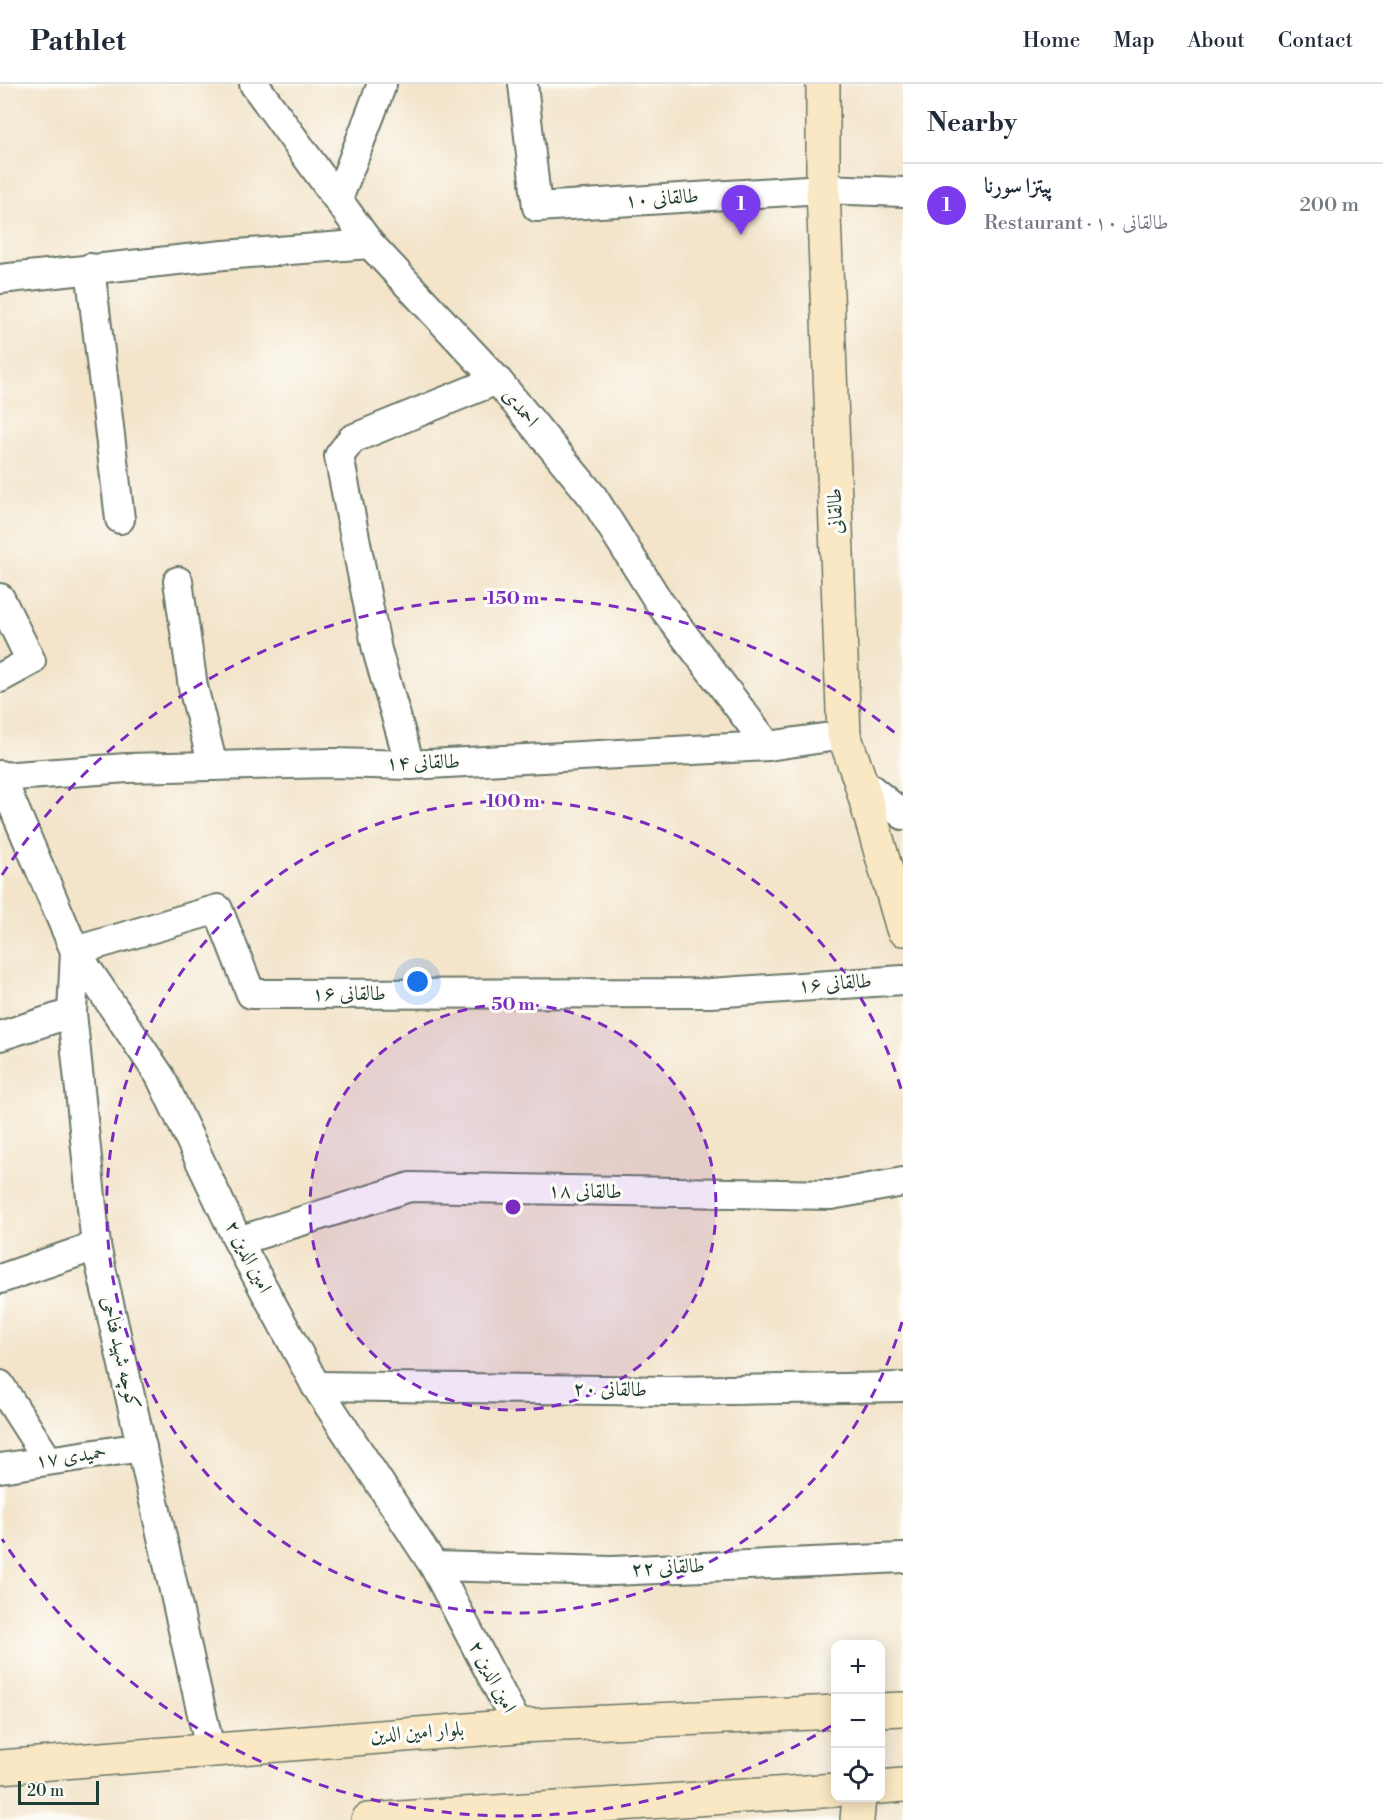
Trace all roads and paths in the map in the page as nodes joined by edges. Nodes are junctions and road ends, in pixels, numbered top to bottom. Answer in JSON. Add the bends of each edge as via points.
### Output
{"nodes":[{"id":1,"x":254,"y":84,"type":"edge"},
{"id":2,"x":382,"y":84,"type":"edge"},
{"id":3,"x":523,"y":84,"type":"edge"},
{"id":4,"x":823,"y":84,"type":"edge"},
{"id":5,"x":824,"y":189,"type":"junction"},
{"id":6,"x":903,"y":192,"type":"edge"},
{"id":7,"x":338,"y":199,"type":"junction"},
{"id":8,"x":370,"y":244,"type":"junction"},
{"id":9,"x":90,"y":268,"type":"junction"},
{"id":10,"x":0,"y":279,"type":"edge"},
{"id":11,"x":497,"y":380,"type":"junction"},
{"id":12,"x":120,"y":519,"type":"dead end"},
{"id":13,"x":178,"y":581,"type":"dead end"},
{"id":14,"x":0,"y":598,"type":"edge"},
{"id":15,"x":0,"y":678,"type":"edge"},
{"id":16,"x":844,"y":735,"type":"junction"},
{"id":17,"x":768,"y":746,"type":"junction"},
{"id":18,"x":410,"y":765,"type":"junction"},
{"id":19,"x":213,"y":766,"type":"junction"},
{"id":20,"x":0,"y":776,"type":"edge"},
{"id":21,"x":860,"y":780,"type":"junction"},
{"id":22,"x":903,"y":815,"type":"edge"},
{"id":23,"x":903,"y":929,"type":"edge"},
{"id":24,"x":75,"y":951,"type":"junction"},
{"id":25,"x":903,"y":980,"type":"edge"},
{"id":26,"x":72,"y":1013,"type":"junction"},
{"id":27,"x":0,"y":1036,"type":"edge"},
{"id":28,"x":903,"y":1182,"type":"edge"},
{"id":29,"x":238,"y":1241,"type":"junction"},
{"id":30,"x":96,"y":1246,"type":"junction"},
{"id":31,"x":0,"y":1278,"type":"edge"},
{"id":32,"x":0,"y":1385,"type":"edge"},
{"id":33,"x":316,"y":1386,"type":"junction"},
{"id":34,"x":903,"y":1388,"type":"edge"},
{"id":35,"x":142,"y":1447,"type":"junction"},
{"id":36,"x":48,"y":1460,"type":"junction"},
{"id":37,"x":0,"y":1468,"type":"edge"},
{"id":38,"x":903,"y":1558,"type":"edge"},
{"id":39,"x":434,"y":1566,"type":"junction"},
{"id":40,"x":903,"y":1709,"type":"edge"},
{"id":41,"x":885,"y":1710,"type":"edge"},
{"id":42,"x":831,"y":1712,"type":"edge"},
{"id":43,"x":518,"y":1726,"type":"junction"},
{"id":44,"x":210,"y":1749,"type":"junction"},
{"id":45,"x":0,"y":1767,"type":"edge"},
{"id":46,"x":903,"y":1785,"type":"edge"},
{"id":47,"x":885,"y":1787,"type":"edge"},
{"id":48,"x":831,"y":1791,"type":"edge"},
{"id":49,"x":859,"y":1802,"type":"edge"},
{"id":50,"x":766,"y":1807,"type":"edge"},
{"id":51,"x":368,"y":1820,"type":"edge"},
{"id":52,"x":857,"y":1820,"type":"edge"}],
"edges":[{"from":1,"to":7,"type":"street","name":"احمدی"},
{"from":2,"to":7,"type":"street"},
{"from":3,"to":5,"type":"street","name":"طالقانی ۱۰","via":[[537,207]]},
{"from":4,"to":5,"type":"main road","name":"طالقانی"},
{"from":5,"to":6,"type":"street","name":"طالقانی ۱۰"},
{"from":5,"to":16,"type":"main road","name":"طالقانی"},
{"from":7,"to":8,"type":"street","name":"احمدی"},
{"from":8,"to":9,"type":"street"},
{"from":8,"to":11,"type":"street","name":"احمدی"},
{"from":9,"to":10,"type":"street"},
{"from":9,"to":12,"type":"street"},
{"from":11,"to":17,"type":"street","name":"احمدی","via":[[593,496],[659,602]]},
{"from":11,"to":18,"type":"street","via":[[352,439],[339,456],[377,650]]},
{"from":13,"to":19,"type":"street","via":[[193,687]]},
{"from":14,"to":15,"type":"street","via":[[31,661]]},
{"from":16,"to":17,"type":"street","name":"طالقانی ۱۴"},
{"from":16,"to":21,"type":"main road","name":"طالقانی"},
{"from":17,"to":18,"type":"street","name":"طالقانی ۱۴"},
{"from":18,"to":19,"type":"street","name":"طالقانی ۱۴"},
{"from":19,"to":20,"type":"street","name":"طالقانی ۱۴"},
{"from":20,"to":24,"type":"street","name":"امین الدین ۲"},
{"from":21,"to":22,"type":"street"},
{"from":21,"to":23,"type":"main road","name":"طالقانی"},
{"from":24,"to":25,"type":"street","name":"طالقانی ۱۶","via":[[218,909],[251,994],[710,993]]},
{"from":24,"to":26,"type":"street","name":"کوچه شهید فتاحی"},
{"from":24,"to":29,"type":"street","name":"امین الدین ۲","via":[[160,1076]]},
{"from":26,"to":27,"type":"street"},
{"from":26,"to":30,"type":"street","name":"کوچه شهید فتاحی"},
{"from":28,"to":29,"type":"street","name":"طالقانی ۱۸","via":[[831,1195],[410,1187]]},
{"from":29,"to":33,"type":"street","name":"امین الدین ۲"},
{"from":30,"to":31,"type":"street"},
{"from":30,"to":35,"type":"street","name":"کوچه شهید فتاحی"},
{"from":32,"to":36,"type":"street"},
{"from":33,"to":34,"type":"street","name":"طالقانی ۲۰","via":[[669,1391]]},
{"from":33,"to":39,"type":"street","name":"امین الدین ۲"},
{"from":35,"to":36,"type":"street","name":"حمیدی ۱۷"},
{"from":35,"to":44,"type":"street","name":"کوچه شهید فتاحی"},
{"from":36,"to":37,"type":"street","name":"حمیدی ۱۷"},
{"from":38,"to":39,"type":"street","name":"طالقانی ۲۲","via":[[612,1570]]},
{"from":39,"to":43,"type":"street","name":"امین الدین ۲"},
{"from":40,"to":41,"type":"main road"},
{"from":42,"to":43,"type":"main road","name":"بلوار امین الدین"},
{"from":43,"to":44,"type":"main road","name":"بلوار امین الدین"},
{"from":44,"to":45,"type":"main road","name":"بلوار امین الدین"},
{"from":46,"to":47,"type":"main road"},
{"from":48,"to":50,"type":"main road"},
{"from":49,"to":52,"type":"main road"},
{"from":50,"to":51,"type":"main road"}]}
